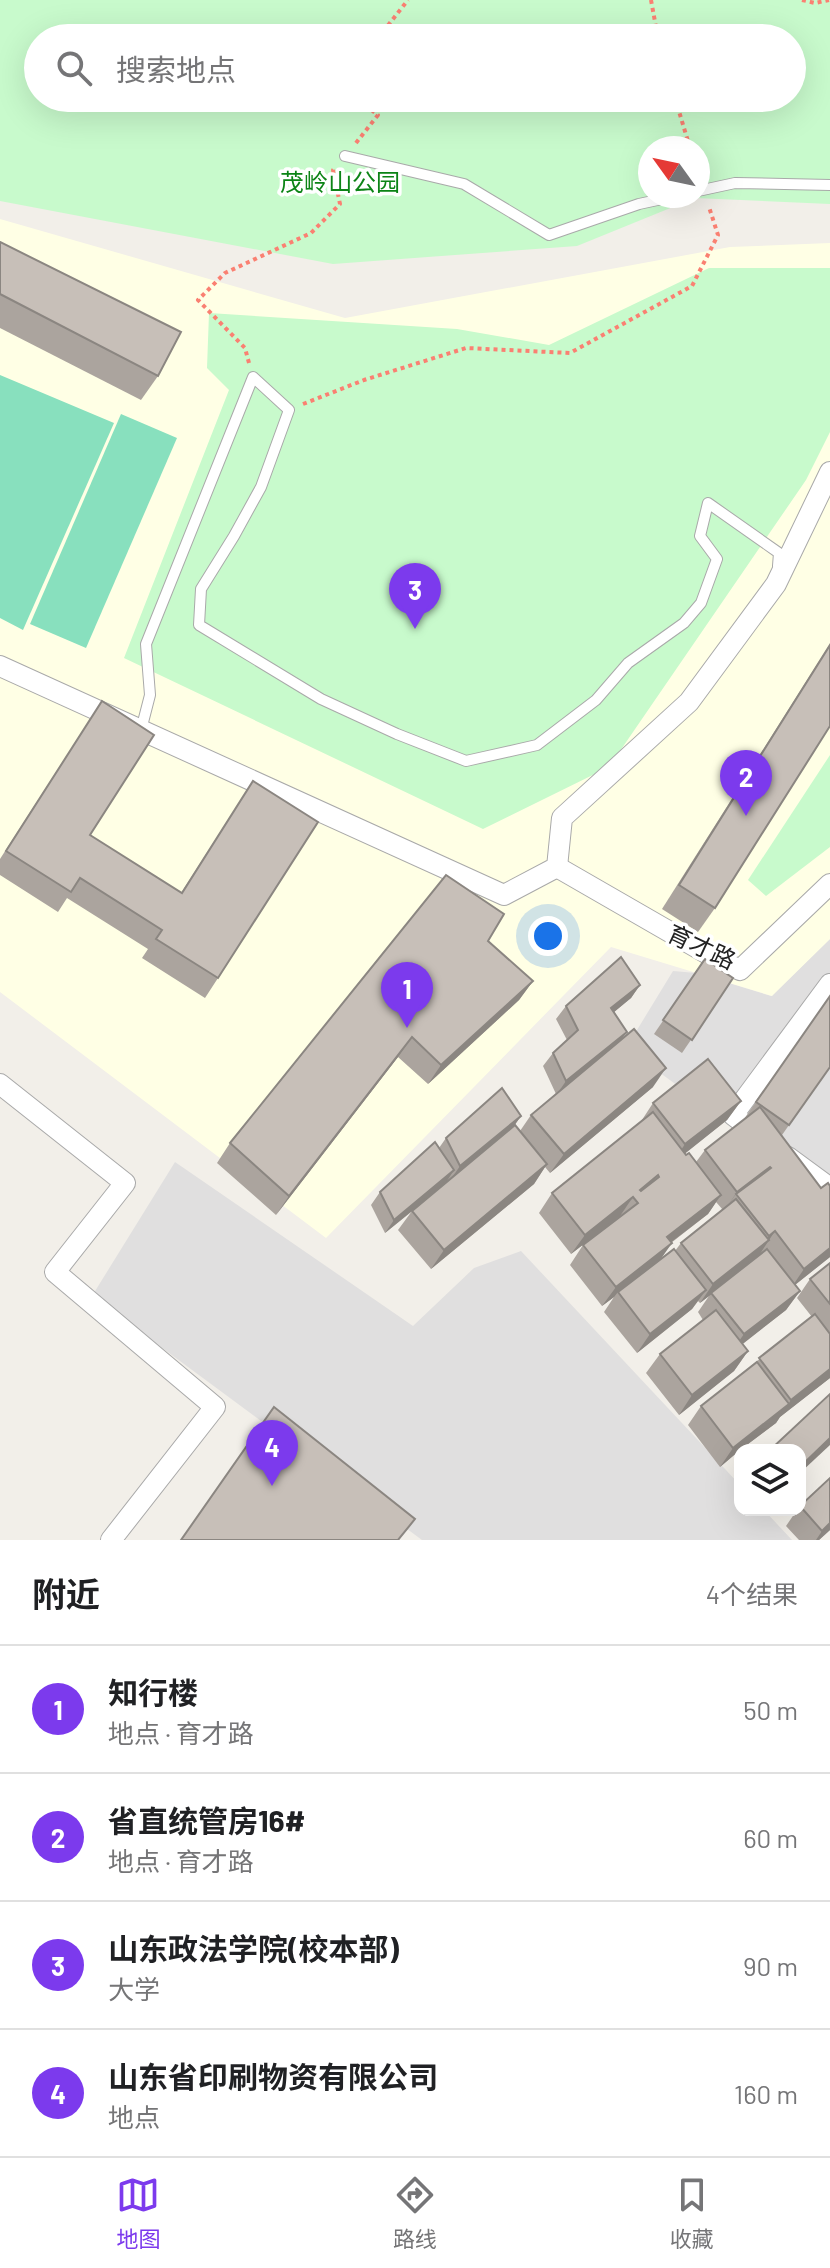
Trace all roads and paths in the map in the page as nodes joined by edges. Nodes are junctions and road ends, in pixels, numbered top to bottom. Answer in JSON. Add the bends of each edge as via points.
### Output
{"nodes":[{"id":1,"x":408,"y":0,"type":"edge"},
{"id":2,"x":651,"y":0,"type":"edge"},
{"id":3,"x":802,"y":0,"type":"edge"},
{"id":4,"x":829,"y":0,"type":"edge"},
{"id":5,"x":389,"y":24,"type":"edge"},
{"id":6,"x":655,"y":24,"type":"edge"},
{"id":7,"x":374,"y":112,"type":"edge"},
{"id":8,"x":679,"y":112,"type":"edge"},
{"id":9,"x":686,"y":136,"type":"edge"},
{"id":10,"x":345,"y":156,"type":"junction"},
{"id":11,"x":830,"y":185,"type":"edge"},
{"id":12,"x":710,"y":189,"type":"edge"},
{"id":13,"x":638,"y":204,"type":"edge"},
{"id":14,"x":708,"y":208,"type":"edge"},
{"id":15,"x":253,"y":377,"type":"junction"},
{"id":16,"x":289,"y":410,"type":"junction"},
{"id":17,"x":830,"y":472,"type":"edge"},
{"id":18,"x":776,"y":584,"type":"junction"},
{"id":19,"x":0,"y":666,"type":"edge"},
{"id":20,"x":141,"y":730,"type":"junction"},
{"id":21,"x":557,"y":867,"type":"junction"},
{"id":22,"x":830,"y":884,"type":"edge"},
{"id":23,"x":830,"y":984,"type":"edge"},
{"id":24,"x":0,"y":1084,"type":"edge"},
{"id":25,"x":827,"y":1178,"type":"edge"},
{"id":26,"x":111,"y":1540,"type":"edge"}],
"edges":[{"from":1,"to":5,"type":"path"},
{"from":2,"to":6,"type":"path"},
{"from":3,"to":4,"type":"path"},
{"from":7,"to":10,"type":"path","via":[[378,115]]},
{"from":8,"to":9,"type":"path"},
{"from":10,"to":13,"type":"lane","via":[[464,184],[549,235]]},
{"from":10,"to":15,"type":"path","via":[[333,170],[340,204],[311,233],[225,273],[198,300],[245,348]]},
{"from":11,"to":12,"type":"lane","via":[[735,183]]},
{"from":14,"to":16,"type":"path","via":[[718,235],[692,286],[570,353],[466,348]]},
{"from":15,"to":16,"type":"lane"},
{"from":15,"to":20,"type":"lane","via":[[146,644],[150,695]]},
{"from":16,"to":18,"type":"lane","via":[[261,487],[201,589],[199,625],[321,699],[466,761],[537,745],[596,700],[628,663],[684,623],[701,603],[717,559],[700,536],[708,503],[779,553]]},
{"from":17,"to":18,"type":"street"},
{"from":18,"to":21,"type":"street","via":[[689,702],[562,818]]},
{"from":19,"to":20,"type":"street"},
{"from":20,"to":21,"type":"street","via":[[504,895]]},
{"from":21,"to":22,"type":"street","name":"育才路","via":[[740,970]]},
{"from":23,"to":25,"type":"street","via":[[733,1115]]},
{"from":24,"to":26,"type":"street","via":[[125,1183],[55,1272],[215,1407]]}]}
